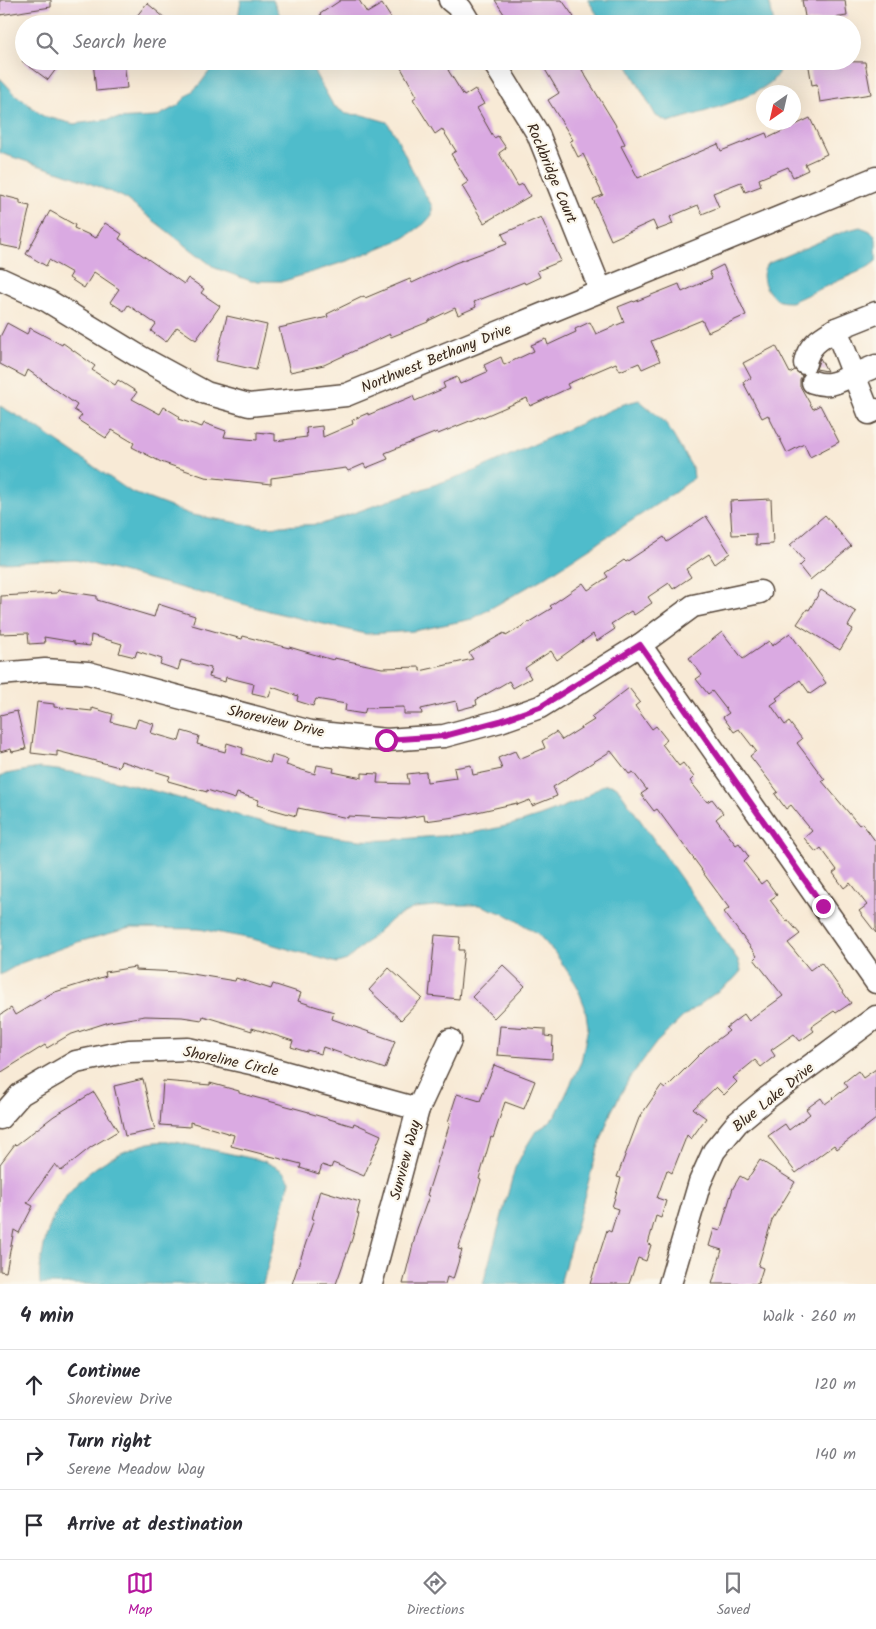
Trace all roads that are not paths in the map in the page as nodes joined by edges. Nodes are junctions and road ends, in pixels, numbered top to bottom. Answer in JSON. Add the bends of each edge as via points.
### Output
{"nodes":[{"id":1,"x":450,"y":0,"type":"edge"},
{"id":2,"x":465,"y":15,"type":"edge"},
{"id":3,"x":499,"y":70,"type":"edge"},
{"id":4,"x":876,"y":178,"type":"edge"},
{"id":5,"x":0,"y":279,"type":"edge"},
{"id":6,"x":601,"y":290,"type":"junction"},
{"id":7,"x":876,"y":313,"type":"edge"},
{"id":8,"x":829,"y":333,"type":"junction"},
{"id":9,"x":876,"y":366,"type":"edge"},
{"id":10,"x":846,"y":378,"type":"junction"},
{"id":11,"x":876,"y":410,"type":"edge"},
{"id":12,"x":760,"y":592,"type":"dead end"},
{"id":13,"x":640,"y":645,"type":"junction"},
{"id":14,"x":0,"y":674,"type":"edge"},
{"id":15,"x":876,"y":982,"type":"edge"},
{"id":16,"x":876,"y":1017,"type":"edge"},
{"id":17,"x":450,"y":1040,"type":"dead end"},
{"id":18,"x":418,"y":1109,"type":"junction"},
{"id":19,"x":0,"y":1118,"type":"edge"},
{"id":20,"x":372,"y":1284,"type":"edge"},
{"id":21,"x":670,"y":1284,"type":"edge"}],
"edges":[{"from":1,"to":2,"type":"street"},
{"from":3,"to":6,"type":"street","name":"Rockbridge Court","via":[[538,134]]},
{"from":4,"to":6,"type":"street","name":"Northwest Bethany Drive"},
{"from":5,"to":6,"type":"street","name":"Northwest Bethany Drive","via":[[48,301],[206,393],[249,405],[346,395]]},
{"from":7,"to":8,"type":"street"},
{"from":8,"to":10,"type":"street"},
{"from":8,"to":10,"type":"street","via":[[807,354],[809,373],[822,385]]},
{"from":9,"to":10,"type":"street"},
{"from":10,"to":11,"type":"street","via":[[869,413]]},
{"from":12,"to":13,"type":"street","name":"Shoreview Drive","via":[[693,606]]},
{"from":13,"to":14,"type":"street","name":"Shoreview Drive","via":[[540,707],[444,736],[386,740],[311,732],[88,673],[45,670]]},
{"from":13,"to":15,"type":"street"},
{"from":16,"to":21,"type":"street","name":"Blue Lake Drive","via":[[737,1122],[714,1151],[700,1182]]},
{"from":17,"to":18,"type":"street","name":"Sunview Way"},
{"from":18,"to":19,"type":"street","name":"Shoreline Circle","via":[[188,1049],[129,1050],[76,1062],[22,1094]]},
{"from":18,"to":20,"type":"street","name":"Sunview Way"}]}
